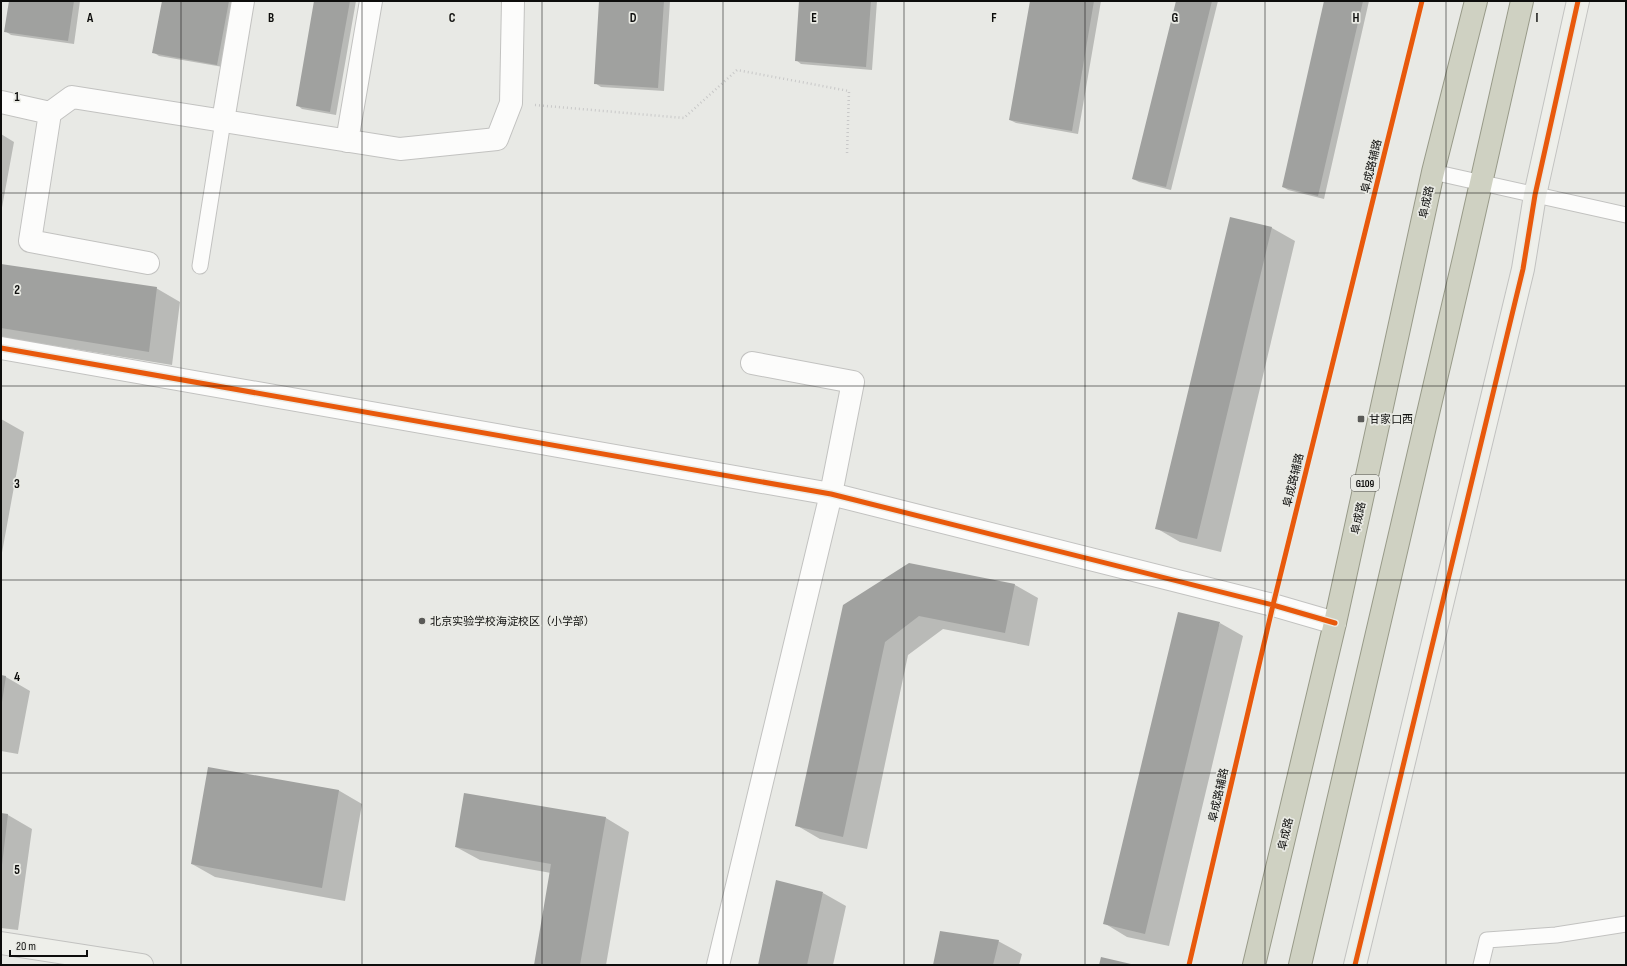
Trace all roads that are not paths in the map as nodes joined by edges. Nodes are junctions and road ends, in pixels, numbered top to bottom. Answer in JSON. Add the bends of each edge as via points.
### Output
{"nodes":[{"id":1,"x":243,"y":1,"type":"edge"},
{"id":2,"x":371,"y":1,"type":"edge"},
{"id":3,"x":513,"y":1,"type":"edge"},
{"id":4,"x":1476,"y":1,"type":"edge"},
{"id":5,"x":1522,"y":1,"type":"edge"},
{"id":6,"x":1578,"y":1,"type":"edge"},
{"id":7,"x":1,"y":102,"type":"edge"},
{"id":8,"x":50,"y":113,"type":"junction"},
{"id":9,"x":223,"y":121,"type":"junction"},
{"id":10,"x":346,"y":141,"type":"junction"},
{"id":11,"x":1433,"y":172,"type":"junction"},
{"id":12,"x":1481,"y":182,"type":"junction"},
{"id":13,"x":1535,"y":194,"type":"junction"},
{"id":14,"x":1626,"y":215,"type":"edge"},
{"id":15,"x":148,"y":262,"type":"dead end"},
{"id":16,"x":200,"y":266,"type":"dead end"},
{"id":17,"x":1,"y":348,"type":"edge"},
{"id":18,"x":752,"y":363,"type":"dead end"},
{"id":19,"x":831,"y":494,"type":"junction"},
{"id":20,"x":1335,"y":623,"type":"junction"},
{"id":21,"x":1626,"y":924,"type":"edge"},
{"id":22,"x":1,"y":943,"type":"edge"},
{"id":23,"x":142,"y":965,"type":"edge"},
{"id":24,"x":718,"y":965,"type":"edge"},
{"id":25,"x":1254,"y":965,"type":"edge"},
{"id":26,"x":1300,"y":965,"type":"edge"},
{"id":27,"x":1356,"y":965,"type":"edge"},
{"id":28,"x":1481,"y":965,"type":"edge"}],
"edges":[{"from":1,"to":9,"type":"street"},
{"from":2,"to":10,"type":"street"},
{"from":3,"to":10,"type":"street","via":[[511,103],[497,140],[400,149]]},
{"from":4,"to":11,"type":"highway","name":"阜成路","number":"G109"},
{"from":5,"to":12,"type":"highway"},
{"from":6,"to":13,"type":"street"},
{"from":7,"to":8,"type":"street"},
{"from":8,"to":9,"type":"street","via":[[72,97]]},
{"from":8,"to":15,"type":"street","via":[[30,241]]},
{"from":9,"to":10,"type":"street"},
{"from":9,"to":16,"type":"lane"},
{"from":11,"to":12,"type":"lane"},
{"from":11,"to":20,"type":"highway","name":"阜成路","number":"G109"},
{"from":12,"to":13,"type":"lane"},
{"from":12,"to":26,"type":"highway"},
{"from":13,"to":14,"type":"lane"},
{"from":13,"to":27,"type":"street","via":[[1523,269]]},
{"from":17,"to":19,"type":"street"},
{"from":18,"to":19,"type":"street","via":[[853,382]]},
{"from":19,"to":20,"type":"street","via":[[1265,603]]},
{"from":19,"to":24,"type":"street"},
{"from":20,"to":25,"type":"highway","name":"阜成路","number":"G109"},
{"from":21,"to":28,"type":"lane","via":[[1556,935],[1487,940]]},
{"from":22,"to":23,"type":"street"}]}
